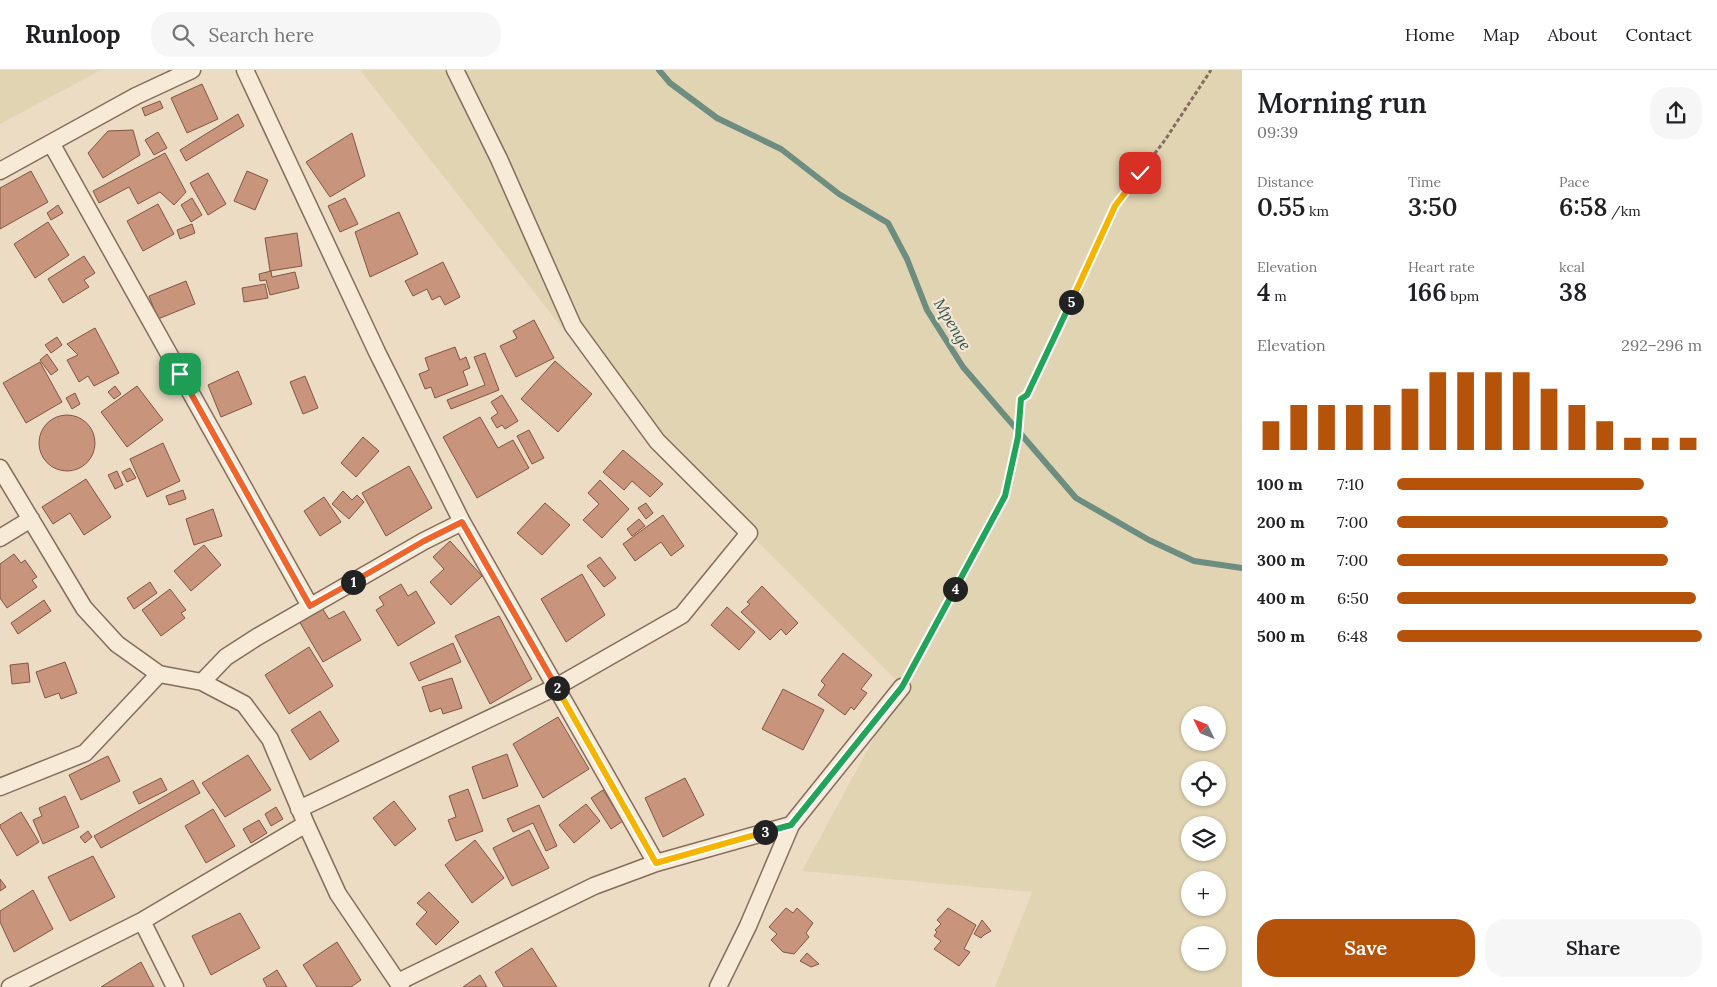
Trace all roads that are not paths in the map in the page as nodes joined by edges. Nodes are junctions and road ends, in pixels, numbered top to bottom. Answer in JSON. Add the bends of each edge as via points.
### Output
{"nodes":[{"id":1,"x":192,"y":70,"type":"edge"},
{"id":2,"x":245,"y":70,"type":"edge"},
{"id":3,"x":455,"y":70,"type":"edge"},
{"id":4,"x":51,"y":143,"type":"junction"},
{"id":5,"x":0,"y":171,"type":"edge"},
{"id":6,"x":0,"y":468,"type":"edge"},
{"id":7,"x":31,"y":519,"type":"junction"},
{"id":8,"x":462,"y":522,"type":"junction"},
{"id":9,"x":0,"y":538,"type":"edge"},
{"id":10,"x":310,"y":606,"type":"junction"},
{"id":11,"x":159,"y":674,"type":"junction"},
{"id":12,"x":202,"y":682,"type":"junction"},
{"id":13,"x":556,"y":687,"type":"junction"},
{"id":14,"x":902,"y":687,"type":"road end"},
{"id":15,"x":0,"y":787,"type":"edge"},
{"id":16,"x":302,"y":817,"type":"junction"},
{"id":17,"x":791,"y":825,"type":"junction"},
{"id":18,"x":656,"y":863,"type":"junction"},
{"id":19,"x":142,"y":921,"type":"junction"},
{"id":20,"x":399,"y":985,"type":"edge"},
{"id":21,"x":10,"y":987,"type":"edge"},
{"id":22,"x":175,"y":987,"type":"edge"},
{"id":23,"x":718,"y":987,"type":"edge"}],
"edges":[{"from":1,"to":4,"type":"street","via":[[136,96]]},
{"from":2,"to":8,"type":"street","via":[[377,352]]},
{"from":3,"to":13,"type":"street","via":[[499,159],[573,326],[657,441],[749,533],[682,615]]},
{"from":4,"to":5,"type":"street"},
{"from":4,"to":10,"type":"street"},
{"from":6,"to":7,"type":"street"},
{"from":7,"to":9,"type":"street"},
{"from":7,"to":11,"type":"street","via":[[84,608],[117,644]]},
{"from":8,"to":10,"type":"street"},
{"from":8,"to":13,"type":"street"},
{"from":10,"to":12,"type":"street","via":[[226,657]]},
{"from":11,"to":12,"type":"street"},
{"from":11,"to":15,"type":"street","via":[[85,753]]},
{"from":12,"to":16,"type":"street","via":[[244,704],[270,739]]},
{"from":13,"to":16,"type":"street"},
{"from":13,"to":18,"type":"street"},
{"from":14,"to":17,"type":"street"},
{"from":16,"to":19,"type":"street"},
{"from":16,"to":20,"type":"street","via":[[338,894]]},
{"from":17,"to":18,"type":"street"},
{"from":17,"to":23,"type":"street"},
{"from":18,"to":20,"type":"street","via":[[594,886]]},
{"from":19,"to":21,"type":"street"},
{"from":19,"to":22,"type":"street"}]}
